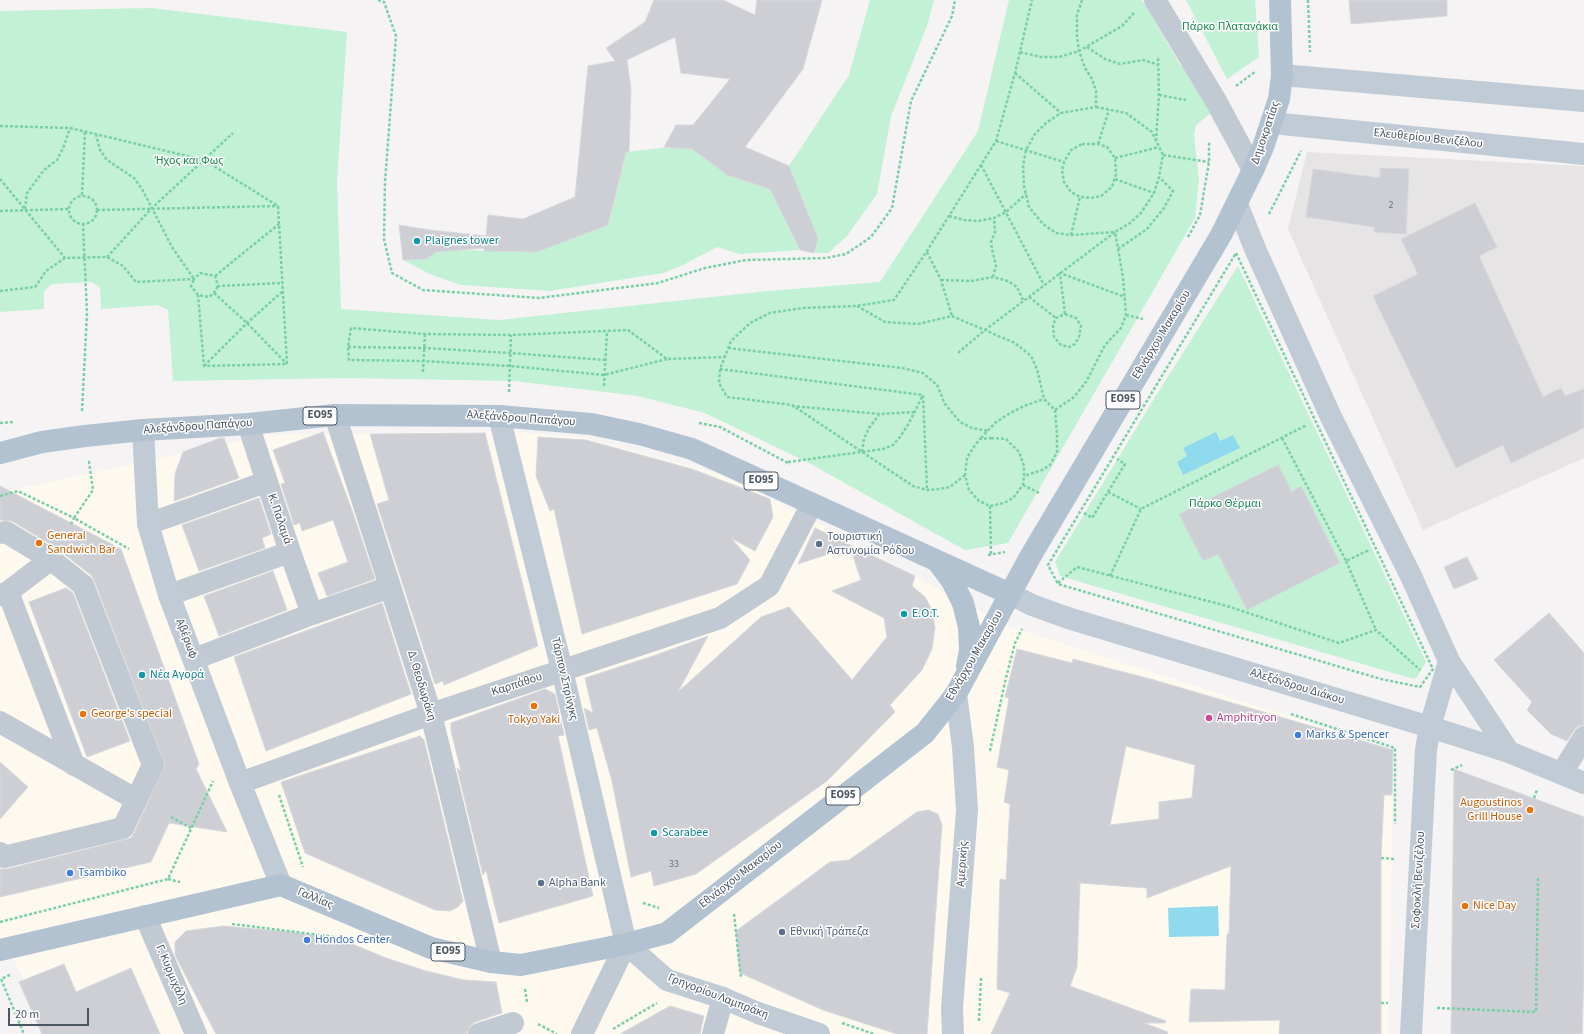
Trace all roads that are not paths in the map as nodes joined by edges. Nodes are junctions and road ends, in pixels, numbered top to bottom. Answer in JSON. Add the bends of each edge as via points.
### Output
{"nodes":[{"id":1,"x":1280,"y":0,"type":"edge"},
{"id":2,"x":1147,"y":4,"type":"edge"},
{"id":3,"x":1282,"y":75,"type":"junction"},
{"id":4,"x":1584,"y":101,"type":"edge"},
{"id":5,"x":1272,"y":123,"type":"junction"},
{"id":6,"x":1584,"y":154,"type":"edge"},
{"id":7,"x":1253,"y":170,"type":"junction"},
{"id":8,"x":1237,"y":204,"type":"junction"},
{"id":9,"x":335,"y":415,"type":"junction"},
{"id":10,"x":499,"y":416,"type":"junction"},
{"id":11,"x":248,"y":424,"type":"junction"},
{"id":12,"x":143,"y":430,"type":"junction"},
{"id":13,"x":0,"y":453,"type":"edge"},
{"id":14,"x":266,"y":482,"type":"junction"},
{"id":15,"x":812,"y":504,"type":"junction"},
{"id":16,"x":148,"y":524,"type":"junction"},
{"id":17,"x":0,"y":533,"type":"edge"},
{"id":18,"x":0,"y":541,"type":"edge"},
{"id":19,"x":290,"y":552,"type":"junction"},
{"id":20,"x":48,"y":561,"type":"junction"},
{"id":21,"x":937,"y":561,"type":"junction"},
{"id":22,"x":390,"y":587,"type":"junction"},
{"id":23,"x":4,"y":593,"type":"edge"},
{"id":24,"x":1010,"y":594,"type":"junction"},
{"id":25,"x":169,"y":595,"type":"junction"},
{"id":26,"x":312,"y":614,"type":"junction"},
{"id":27,"x":194,"y":659,"type":"junction"},
{"id":28,"x":1449,"y":661,"type":"junction"},
{"id":29,"x":562,"y":670,"type":"junction"},
{"id":30,"x":966,"y":675,"type":"junction"},
{"id":31,"x":956,"y":694,"type":"junction"},
{"id":32,"x":431,"y":714,"type":"junction"},
{"id":33,"x":0,"y":722,"type":"edge"},
{"id":34,"x":1430,"y":727,"type":"junction"},
{"id":35,"x":1584,"y":737,"type":"edge"},
{"id":36,"x":1509,"y":752,"type":"junction"},
{"id":37,"x":74,"y":765,"type":"junction"},
{"id":38,"x":1562,"y":773,"type":"junction"},
{"id":39,"x":240,"y":783,"type":"junction"},
{"id":40,"x":1584,"y":783,"type":"edge"},
{"id":41,"x":133,"y":798,"type":"junction"},
{"id":42,"x":0,"y":844,"type":"edge"},
{"id":43,"x":0,"y":853,"type":"edge"},
{"id":44,"x":281,"y":885,"type":"junction"},
{"id":45,"x":145,"y":916,"type":"junction"},
{"id":46,"x":626,"y":944,"type":"junction"},
{"id":47,"x":0,"y":950,"type":"edge"},
{"id":48,"x":491,"y":962,"type":"junction"},
{"id":49,"x":722,"y":998,"type":"junction"},
{"id":50,"x":513,"y":1023,"type":"dead end"},
{"id":51,"x":196,"y":1034,"type":"edge"},
{"id":52,"x":479,"y":1034,"type":"edge"},
{"id":53,"x":582,"y":1034,"type":"edge"},
{"id":54,"x":713,"y":1034,"type":"edge"},
{"id":55,"x":819,"y":1034,"type":"edge"},
{"id":56,"x":953,"y":1034,"type":"edge"},
{"id":57,"x":1411,"y":1034,"type":"edge"}],
"edges":[{"from":1,"to":3,"type":"main road","name":"Δημοκρατίας","number":"ΕΟ95"},
{"from":2,"to":7,"type":"street","via":[[1216,101]]},
{"from":3,"to":4,"type":"street"},
{"from":3,"to":5,"type":"main road","name":"Δημοκρατίας","number":"ΕΟ95"},
{"from":5,"to":6,"type":"street","name":"Ελευθερίου Βενιζέλου"},
{"from":5,"to":7,"type":"main road","name":"Δημοκρατίας","number":"ΕΟ95"},
{"from":7,"to":8,"type":"main road","name":"Εθνάρχου Μακαρίου","number":"ΕΟ95"},
{"from":8,"to":24,"type":"main road","name":"Εθνάρχου Μακαρίου","number":"ΕΟ95"},
{"from":8,"to":28,"type":"street","via":[[1331,417],[1415,584]]},
{"from":9,"to":10,"type":"main road","name":"Αλεξάνδρου Παπάγου","number":"ΕΟ95"},
{"from":9,"to":11,"type":"main road","name":"Αλεξάνδρου Παπάγου","number":"ΕΟ95"},
{"from":9,"to":22,"type":"street","name":"Δ. Θεοδωράκη"},
{"from":10,"to":15,"type":"main road","name":"Αλεξάνδρου Παπάγου","number":"ΕΟ95","via":[[591,424],[646,436],[692,449]]},
{"from":10,"to":29,"type":"street","name":"Τάρπον Σπρίνγκς"},
{"from":11,"to":12,"type":"main road","name":"Αλεξάνδρου Παπάγου","number":"ΕΟ95"},
{"from":11,"to":14,"type":"street","name":"Κ. Παλαμά"},
{"from":12,"to":13,"type":"main road","name":"Αλεξάνδρου Παπάγου","number":"ΕΟ95","via":[[42,442]]},
{"from":12,"to":16,"type":"street","name":"Αβέρωφ"},
{"from":14,"to":16,"type":"street"},
{"from":14,"to":19,"type":"street","name":"Κ. Παλαμά"},
{"from":15,"to":21,"type":"main road","name":"Αλεξάνδρου Παπάγου","number":"ΕΟ95"},
{"from":15,"to":29,"type":"street","name":"Καρπάθου","via":[[769,586],[720,618]]},
{"from":16,"to":25,"type":"street","name":"Αβέρωφ"},
{"from":17,"to":20,"type":"street","via":[[6,532]]},
{"from":18,"to":20,"type":"street"},
{"from":19,"to":25,"type":"street"},
{"from":19,"to":26,"type":"street","name":"Κ. Παλαμά"},
{"from":20,"to":23,"type":"street"},
{"from":20,"to":41,"type":"street","via":[[83,585],[153,765]]},
{"from":21,"to":24,"type":"main road","name":"Αλεξάνδρου Παπάγου","number":"ΕΟ95"},
{"from":21,"to":30,"type":"main road","via":[[952,581],[963,603],[970,651]]},
{"from":22,"to":26,"type":"street"},
{"from":22,"to":32,"type":"street","name":"Δ. Θεοδωράκη"},
{"from":23,"to":37,"type":"street"},
{"from":24,"to":30,"type":"main road","name":"Εθνάρχου Μακαρίου","number":"ΕΟ95"},
{"from":24,"to":34,"type":"street","name":"Αλεξάνδρου Διάκου","via":[[1068,618]]},
{"from":25,"to":27,"type":"street","name":"Αβέρωφ"},
{"from":26,"to":27,"type":"street"},
{"from":27,"to":39,"type":"street","name":"Αβέρωφ"},
{"from":28,"to":34,"type":"street","name":"Σοφοκλή Βενιζέλου"},
{"from":28,"to":36,"type":"street"},
{"from":29,"to":32,"type":"street","name":"Καρπάθου"},
{"from":29,"to":46,"type":"street","name":"Τάρπον Σπρίνγκς"},
{"from":30,"to":31,"type":"main road","name":"Εθνάρχου Μακαρίου","number":"ΕΟ95"},
{"from":31,"to":46,"type":"main road","name":"Εθνάρχου Μακαρίου","number":"ΕΟ95","via":[[925,732],[667,933]]},
{"from":31,"to":56,"type":"street","name":"Αμερικής","via":[[967,810],[952,1008]]},
{"from":32,"to":39,"type":"street","name":"Καρπάθου"},
{"from":32,"to":48,"type":"street","name":"Δ. Θεοδωράκη"},
{"from":33,"to":37,"type":"street"},
{"from":34,"to":36,"type":"street","name":"Αλεξάνδρου Διάκου"},
{"from":34,"to":57,"type":"street","name":"Σοφοκλή Βενιζέλου","via":[[1426,750]]},
{"from":35,"to":38,"type":"street"},
{"from":36,"to":38,"type":"street","name":"Αλεξάνδρου Διάκου"},
{"from":37,"to":41,"type":"street"},
{"from":38,"to":40,"type":"street","name":"Αλεξάνδρου Διάκου"},
{"from":39,"to":44,"type":"street","name":"Αβέρωφ"},
{"from":41,"to":42,"type":"street","via":[[119,822],[7,850]]},
{"from":41,"to":43,"type":"street","via":[[123,828],[4,857]]},
{"from":44,"to":45,"type":"main road"},
{"from":44,"to":48,"type":"main road","name":"Γαλλίας","number":"ΕΟ95","via":[[431,948]]},
{"from":45,"to":47,"type":"main road"},
{"from":45,"to":51,"type":"street","name":"Γ. Κυρμιχάλη"},
{"from":46,"to":48,"type":"main road","name":"Γαλλίας","number":"ΕΟ95","via":[[521,965]]},
{"from":46,"to":49,"type":"street","name":"Γρηγορίου Λαμπράκη","via":[[667,980]]},
{"from":46,"to":53,"type":"street"},
{"from":49,"to":54,"type":"street"},
{"from":49,"to":55,"type":"street","name":"Γρηγορίου Λαμπράκη"},
{"from":50,"to":52,"type":"street"}]}
